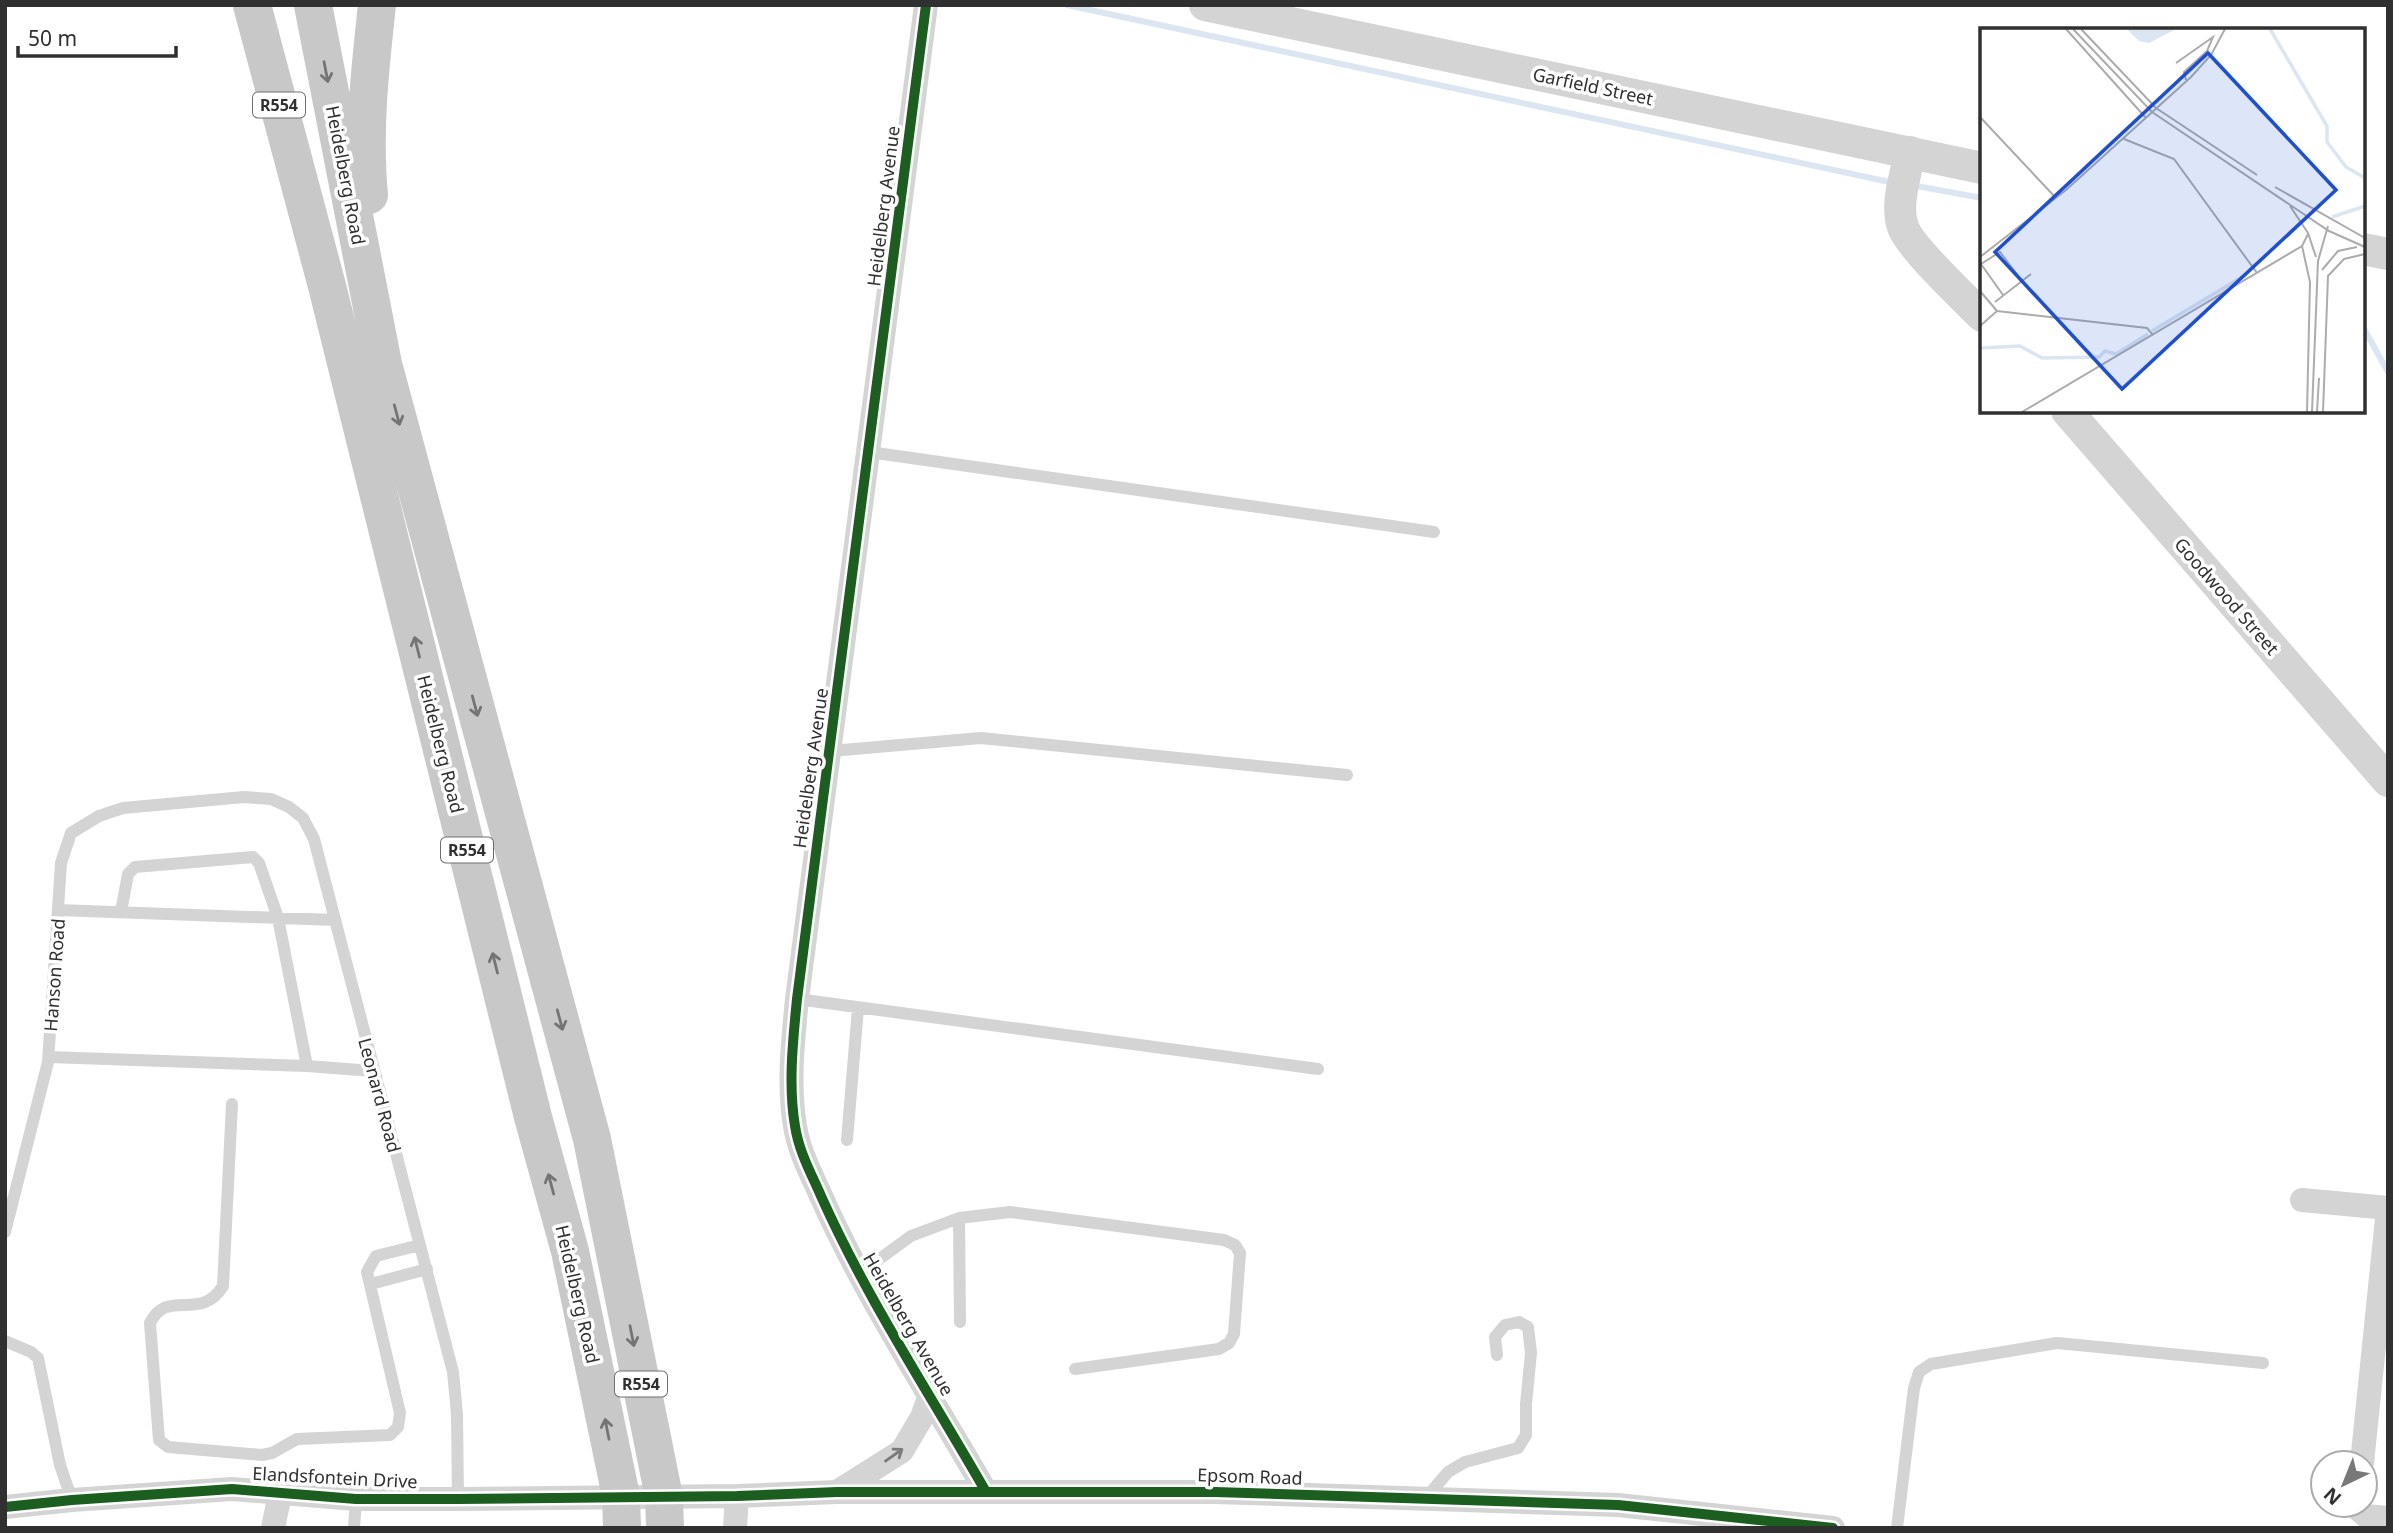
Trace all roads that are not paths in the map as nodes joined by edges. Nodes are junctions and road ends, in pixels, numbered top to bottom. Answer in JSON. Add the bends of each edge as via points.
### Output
{"nodes":[{"id":1,"x":252,"y":5,"type":"edge"},
{"id":2,"x":313,"y":5,"type":"edge"},
{"id":3,"x":377,"y":5,"type":"edge"},
{"id":4,"x":926,"y":5,"type":"edge"},
{"id":5,"x":1205,"y":5,"type":"edge"},
{"id":6,"x":1910,"y":152,"type":"junction"},
{"id":7,"x":1980,"y":167,"type":"edge"},
{"id":8,"x":2365,"y":249,"type":"edge"},
{"id":9,"x":2388,"y":254,"type":"edge"},
{"id":10,"x":1980,"y":314,"type":"edge"},
{"id":11,"x":383,"y":364,"type":"junction"},
{"id":12,"x":2069,"y":413,"type":"edge"},
{"id":13,"x":869,"y":452,"type":"junction"},
{"id":14,"x":1434,"y":532,"type":"dead end"},
{"id":15,"x":831,"y":751,"type":"junction"},
{"id":16,"x":1347,"y":775,"type":"dead end"},
{"id":17,"x":2388,"y":781,"type":"edge"},
{"id":18,"x":183,"y":802,"type":"joint"},
{"id":19,"x":58,"y":910,"type":"junction"},
{"id":20,"x":121,"y":912,"type":"junction"},
{"id":21,"x":278,"y":918,"type":"junction"},
{"id":22,"x":335,"y":920,"type":"junction"},
{"id":23,"x":797,"y":999,"type":"junction"},
{"id":24,"x":858,"y":1009,"type":"junction"},
{"id":25,"x":48,"y":1057,"type":"junction"},
{"id":26,"x":307,"y":1066,"type":"junction"},
{"id":27,"x":1318,"y":1069,"type":"dead end"},
{"id":28,"x":373,"y":1071,"type":"junction"},
{"id":29,"x":232,"y":1104,"type":"dead end"},
{"id":30,"x":848,"y":1140,"type":"dead end"},
{"id":31,"x":2302,"y":1200,"type":"dead end"},
{"id":32,"x":2388,"y":1209,"type":"edge"},
{"id":33,"x":959,"y":1218,"type":"junction"},
{"id":34,"x":5,"y":1231,"type":"edge"},
{"id":35,"x":420,"y":1245,"type":"junction"},
{"id":36,"x":427,"y":1269,"type":"junction"},
{"id":37,"x":862,"y":1280,"type":"junction"},
{"id":38,"x":371,"y":1284,"type":"junction"},
{"id":39,"x":960,"y":1322,"type":"dead end"},
{"id":40,"x":5,"y":1340,"type":"edge"},
{"id":41,"x":1497,"y":1355,"type":"dead end"},
{"id":42,"x":2263,"y":1363,"type":"dead end"},
{"id":43,"x":1075,"y":1369,"type":"dead end"},
{"id":44,"x":930,"y":1395,"type":"junction"},
{"id":45,"x":2363,"y":1449,"type":"edge"},
{"id":46,"x":837,"y":1492,"type":"junction"},
{"id":47,"x":986,"y":1492,"type":"junction"},
{"id":48,"x":280,"y":1494,"type":"junction"},
{"id":49,"x":737,"y":1496,"type":"junction"},
{"id":50,"x":356,"y":1499,"type":"junction"},
{"id":51,"x":458,"y":1499,"type":"junction"},
{"id":52,"x":1425,"y":1499,"type":"junction"},
{"id":53,"x":72,"y":1500,"type":"junction"},
{"id":54,"x":5,"y":1507,"type":"edge"},
{"id":55,"x":621,"y":1512,"type":"edge"},
{"id":56,"x":665,"y":1513,"type":"edge"},
{"id":57,"x":1726,"y":1523,"type":"edge"},
{"id":58,"x":273,"y":1528,"type":"edge"},
{"id":59,"x":354,"y":1528,"type":"edge"},
{"id":60,"x":735,"y":1528,"type":"edge"},
{"id":61,"x":1833,"y":1528,"type":"edge"},
{"id":62,"x":1897,"y":1528,"type":"edge"}],
"edges":[{"from":55,"to":1,"type":"main road","name":"Heidelberg Road","number":"R554","one_way":true,"via":[[570,1251]]},
{"from":2,"to":11,"type":"main road","name":"Heidelberg Road","number":"R554","one_way":true},
{"from":3,"to":11,"type":"main road","via":[[366,171]]},
{"from":4,"to":13,"type":"street","name":"Heidelberg Avenue"},
{"from":5,"to":6,"type":"street","name":"Garfield Street"},
{"from":6,"to":7,"type":"street","name":"Garfield Street"},
{"from":6,"to":10,"type":"street","via":[[1901,207],[1903,229]]},
{"from":8,"to":9,"type":"street"},
{"from":11,"to":56,"type":"main road","name":"Heidelberg Road","number":"R554","one_way":true,"via":[[592,1139]]},
{"from":12,"to":17,"type":"street","name":"Goodwood Street"},
{"from":13,"to":14,"type":"lane"},
{"from":13,"to":15,"type":"street","name":"Heidelberg Avenue"},
{"from":15,"to":16,"type":"lane","via":[[981,738]]},
{"from":15,"to":23,"type":"street","name":"Heidelberg Avenue"},
{"from":18,"to":19,"type":"lane","name":"Hanson Road","via":[[123,808],[71,833],[61,863]]},
{"from":18,"to":22,"type":"lane","name":"Leonard Road","via":[[244,797],[271,799],[289,807],[303,818],[314,839]]},
{"from":19,"to":20,"type":"lane"},
{"from":19,"to":25,"type":"lane","name":"Hanson Road"},
{"from":20,"to":21,"type":"lane"},
{"from":20,"to":21,"type":"lane","via":[[128,874],[135,867],[243,856],[259,863]]},
{"from":21,"to":22,"type":"lane"},
{"from":21,"to":26,"type":"lane"},
{"from":22,"to":28,"type":"lane","name":"Leonard Road"},
{"from":23,"to":24,"type":"lane"},
{"from":23,"to":37,"type":"street","name":"Heidelberg Avenue","via":[[795,1126],[806,1164]]},
{"from":24,"to":27,"type":"lane"},
{"from":24,"to":30,"type":"lane"},
{"from":25,"to":26,"type":"lane"},
{"from":25,"to":34,"type":"lane","name":"Hanson Road"},
{"from":26,"to":28,"type":"lane"},
{"from":28,"to":35,"type":"lane","name":"Leonard Road"},
{"from":29,"to":38,"type":"lane","via":[[223,1286],[207,1303],[166,1307],[156,1312],[150,1323],[159,1440],[168,1447],[262,1455],[297,1438],[390,1435],[398,1427],[400,1413]]},
{"from":31,"to":32,"type":"street"},
{"from":32,"to":45,"type":"street"},
{"from":33,"to":37,"type":"lane","via":[[911,1236],[877,1260]]},
{"from":33,"to":39,"type":"lane"},
{"from":33,"to":43,"type":"lane","via":[[1010,1212],[1235,1245],[1240,1253],[1234,1334],[1229,1343],[1219,1349]]},
{"from":35,"to":36,"type":"lane","name":"Leonard Road"},
{"from":35,"to":38,"type":"lane","via":[[376,1256],[368,1272]]},
{"from":36,"to":38,"type":"lane"},
{"from":36,"to":51,"type":"lane","name":"Leonard Road","via":[[453,1372]]},
{"from":37,"to":44,"type":"street","name":"Heidelberg Avenue"},
{"from":40,"to":53,"type":"lane","via":[[38,1358],[60,1465]]},
{"from":41,"to":52,"type":"lane","via":[[1495,1336],[1505,1325],[1518,1322],[1528,1327],[1531,1353],[1525,1435],[1518,1448],[1465,1462],[1448,1472]]},
{"from":42,"to":62,"type":"lane","via":[[2057,1343],[1931,1364],[1919,1372],[1914,1388]]},
{"from":46,"to":44,"type":"street","name":"Heidelberg Avenue","one_way":true,"via":[[902,1451]]},
{"from":44,"to":47,"type":"street","name":"Heidelberg Avenue"},
{"from":46,"to":47,"type":"street","name":"Epsom Road"},
{"from":46,"to":49,"type":"street","name":"Epsom Road"},
{"from":47,"to":52,"type":"street","name":"Epsom Road","via":[[1215,1492]]},
{"from":48,"to":50,"type":"street","name":"Elandsfontein Drive"},
{"from":48,"to":53,"type":"street","name":"Elandsfontein Drive","via":[[232,1489]]},
{"from":48,"to":58,"type":"street"},
{"from":49,"to":56,"type":"street","name":"Epsom Road"},
{"from":49,"to":60,"type":"street"},
{"from":50,"to":51,"type":"street","name":"Elandsfontein Drive"},
{"from":50,"to":59,"type":"lane"},
{"from":51,"to":55,"type":"street","name":"Elandsfontein Drive"},
{"from":52,"to":57,"type":"street","name":"Epsom Road","via":[[1618,1505]]},
{"from":53,"to":54,"type":"street","name":"Elandsfontein Drive"},
{"from":55,"to":56,"type":"street","name":"Elandsfontein Drive"},
{"from":57,"to":61,"type":"street","name":"Epsom Road"}]}
